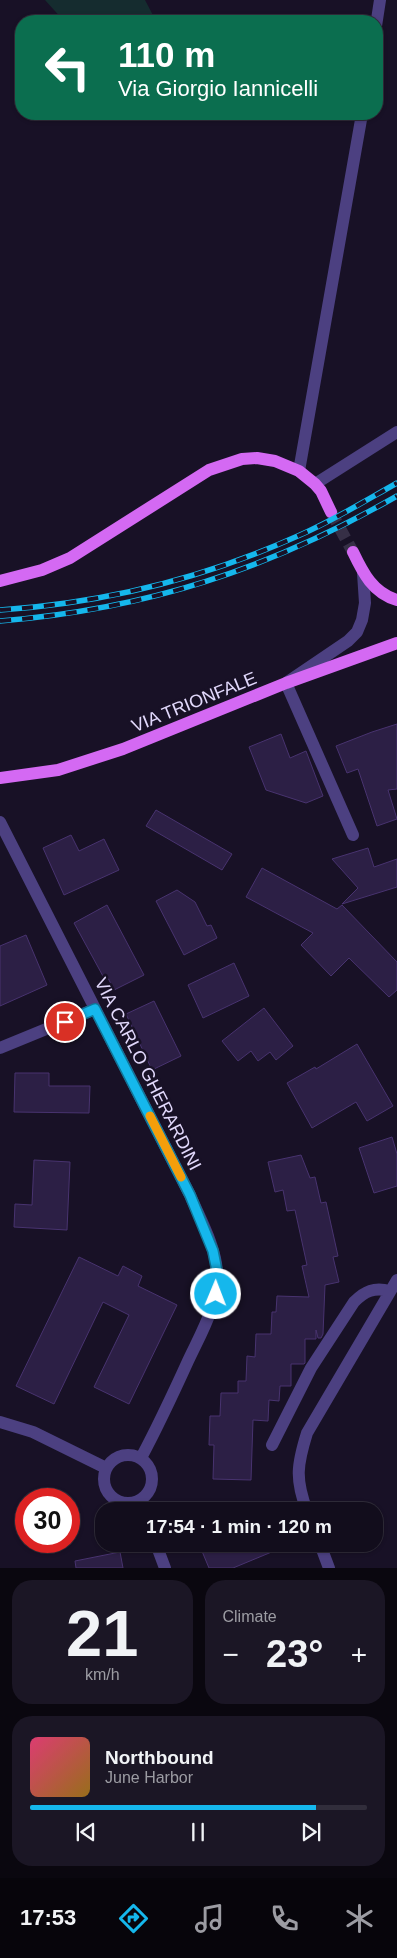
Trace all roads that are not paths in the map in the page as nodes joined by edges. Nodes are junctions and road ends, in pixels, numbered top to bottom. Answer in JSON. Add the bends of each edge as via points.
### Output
{"nodes":[{"id":1,"x":380,"y":0,"type":"edge"},
{"id":2,"x":378,"y":15,"type":"edge"},
{"id":3,"x":361,"y":120,"type":"edge"},
{"id":4,"x":397,"y":432,"type":"edge"},
{"id":5,"x":299,"y":471,"type":"junction"},
{"id":6,"x":315,"y":484,"type":"junction"},
{"id":7,"x":331,"y":512,"type":"tunnel mouth"},
{"id":8,"x":352,"y":552,"type":"tunnel mouth"},
{"id":9,"x":363,"y":573,"type":"junction"},
{"id":10,"x":0,"y":581,"type":"edge"},
{"id":11,"x":397,"y":600,"type":"edge"},
{"id":12,"x":397,"y":643,"type":"edge"},
{"id":13,"x":286,"y":683,"type":"junction"},
{"id":14,"x":0,"y":778,"type":"edge"},
{"id":15,"x":0,"y":822,"type":"edge"},
{"id":16,"x":353,"y":835,"type":"dead end"},
{"id":17,"x":95,"y":1009,"type":"junction"},
{"id":18,"x":0,"y":1048,"type":"edge"},
{"id":19,"x":397,"y":1280,"type":"edge"},
{"id":20,"x":390,"y":1292,"type":"junction"},
{"id":21,"x":0,"y":1422,"type":"edge"},
{"id":22,"x":272,"y":1445,"type":"dead end"},
{"id":23,"x":141,"y":1458,"type":"junction"},
{"id":24,"x":106,"y":1468,"type":"junction"},
{"id":25,"x":123,"y":1502,"type":"edge"},
{"id":26,"x":144,"y":1502,"type":"edge"},
{"id":27,"x":304,"y":1502,"type":"edge"},
{"id":28,"x":159,"y":1552,"type":"edge"},
{"id":29,"x":323,"y":1552,"type":"edge"},
{"id":30,"x":165,"y":1568,"type":"edge"},
{"id":31,"x":329,"y":1568,"type":"edge"}],
"edges":[{"from":1,"to":2,"type":"street"},
{"from":3,"to":5,"type":"street"},
{"from":4,"to":6,"type":"street"},
{"from":5,"to":6,"type":"main road"},
{"from":5,"to":10,"type":"main road","via":[[257,458],[227,463],[209,470],[70,558],[42,570]]},
{"from":6,"to":7,"type":"main road"},
{"from":8,"to":9,"type":"main road"},
{"from":9,"to":11,"type":"main road","via":[[381,592]]},
{"from":9,"to":13,"type":"street","via":[[365,603],[357,632]]},
{"from":12,"to":13,"type":"main road","name":"VIA TRIONFALE"},
{"from":13,"to":14,"type":"main road","name":"VIA TRIONFALE","via":[[123,749],[51,772]]},
{"from":13,"to":16,"type":"street"},
{"from":15,"to":17,"type":"street","name":"VIA CARLO GHERARDINI"},
{"from":17,"to":18,"type":"street"},
{"from":17,"to":23,"type":"street","name":"VIA CARLO GHERARDINI","via":[[190,1195],[213,1251],[217,1271],[216,1294],[210,1314]]},
{"from":19,"to":20,"type":"street"},
{"from":20,"to":22,"type":"street","via":[[373,1289],[354,1302],[323,1347]]},
{"from":20,"to":27,"type":"street","via":[[308,1433],[298,1472]]},
{"from":21,"to":24,"type":"street","via":[[33,1432]]},
{"from":23,"to":24,"type":"street","via":[[121,1455]]},
{"from":23,"to":26,"type":"street","via":[[150,1467],[153,1480]]},
{"from":24,"to":25,"type":"street","via":[[104,1483],[111,1496]]},
{"from":28,"to":30,"type":"street"},
{"from":29,"to":31,"type":"street"}]}
